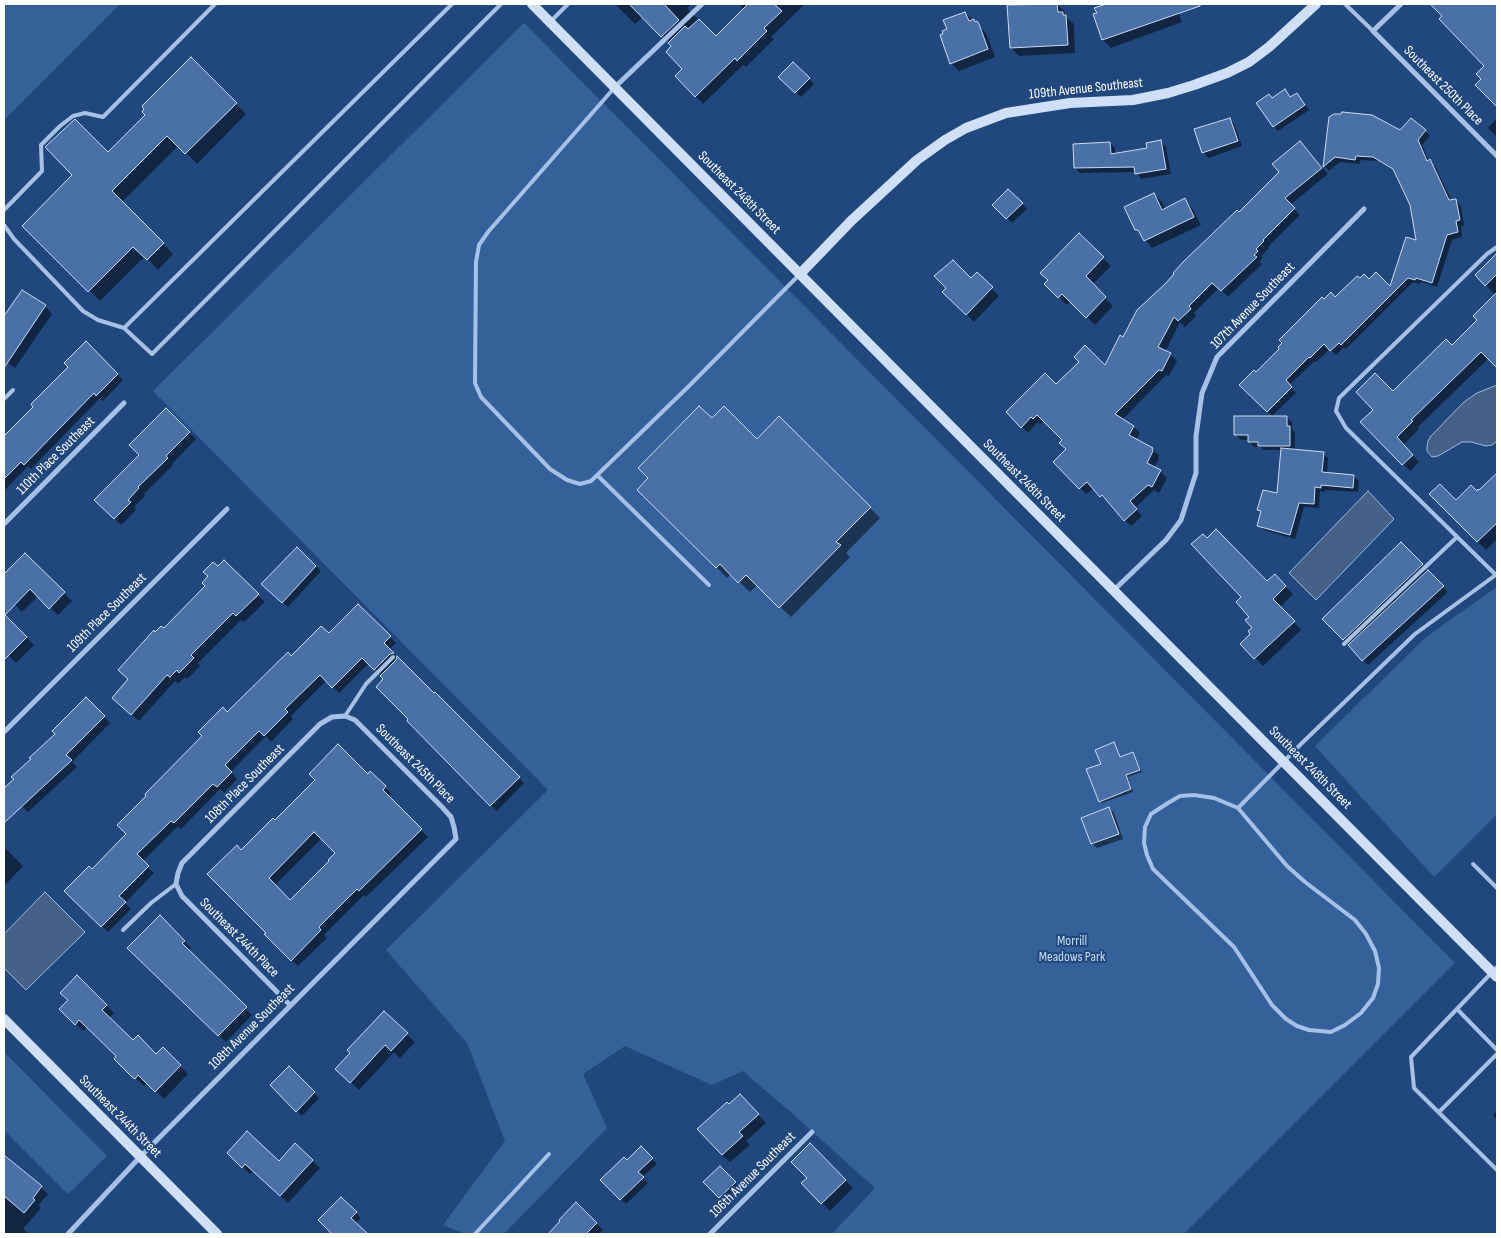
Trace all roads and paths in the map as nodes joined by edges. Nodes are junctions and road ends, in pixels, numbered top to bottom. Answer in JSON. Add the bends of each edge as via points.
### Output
{"nodes":[{"id":1,"x":215,"y":4,"type":"edge"},
{"id":2,"x":452,"y":4,"type":"edge"},
{"id":3,"x":501,"y":4,"type":"edge"},
{"id":4,"x":532,"y":4,"type":"edge"},
{"id":5,"x":568,"y":4,"type":"edge"},
{"id":6,"x":702,"y":4,"type":"edge"},
{"id":7,"x":1316,"y":4,"type":"edge"},
{"id":8,"x":1345,"y":4,"type":"edge"},
{"id":9,"x":1401,"y":4,"type":"edge"},
{"id":10,"x":550,"y":22,"type":"junction"},
{"id":11,"x":1373,"y":32,"type":"junction"},
{"id":12,"x":615,"y":87,"type":"junction"},
{"id":13,"x":1497,"y":156,"type":"edge"},
{"id":14,"x":1364,"y":209,"type":"dead end"},
{"id":15,"x":4,"y":210,"type":"edge"},
{"id":16,"x":4,"y":225,"type":"edge"},
{"id":17,"x":1497,"y":247,"type":"edge"},
{"id":18,"x":800,"y":274,"type":"junction"},
{"id":19,"x":124,"y":328,"type":"junction"},
{"id":20,"x":13,"y":390,"type":"dead end"},
{"id":21,"x":4,"y":399,"type":"edge"},
{"id":22,"x":124,"y":403,"type":"dead end"},
{"id":23,"x":597,"y":475,"type":"junction"},
{"id":24,"x":227,"y":509,"type":"dead end"},
{"id":25,"x":4,"y":524,"type":"edge"},
{"id":26,"x":1457,"y":537,"type":"junction"},
{"id":27,"x":1497,"y":574,"type":"edge"},
{"id":28,"x":708,"y":585,"type":"dead end"},
{"id":29,"x":1114,"y":590,"type":"junction"},
{"id":30,"x":1344,"y":644,"type":"dead end"},
{"id":31,"x":393,"y":657,"type":"dead end"},
{"id":32,"x":345,"y":716,"type":"junction"},
{"id":33,"x":4,"y":732,"type":"edge"},
{"id":34,"x":1284,"y":761,"type":"junction"},
{"id":35,"x":1238,"y":808,"type":"junction"},
{"id":36,"x":456,"y":839,"type":"joint"},
{"id":37,"x":1473,"y":864,"type":"dead end"},
{"id":38,"x":176,"y":884,"type":"junction"},
{"id":39,"x":1497,"y":888,"type":"edge"},
{"id":40,"x":123,"y":930,"type":"dead end"},
{"id":41,"x":1496,"y":972,"type":"edge"},
{"id":42,"x":290,"y":1005,"type":"junction"},
{"id":43,"x":1457,"y":1009,"type":"junction"},
{"id":44,"x":4,"y":1019,"type":"edge"},
{"id":45,"x":1497,"y":1050,"type":"edge"},
{"id":46,"x":1497,"y":1054,"type":"edge"},
{"id":47,"x":1439,"y":1112,"type":"junction"},
{"id":48,"x":812,"y":1132,"type":"dead end"},
{"id":49,"x":549,"y":1154,"type":"dead end"},
{"id":50,"x":140,"y":1157,"type":"junction"},
{"id":51,"x":1497,"y":1170,"type":"edge"},
{"id":52,"x":68,"y":1234,"type":"edge"},
{"id":53,"x":217,"y":1234,"type":"edge"},
{"id":54,"x":475,"y":1234,"type":"edge"},
{"id":55,"x":710,"y":1234,"type":"edge"}],
"edges":[{"from":1,"to":15,"type":"lane","via":[[103,117],[85,113],[73,116],[60,126],[41,145],[42,171]]},
{"from":2,"to":19,"type":"lane"},
{"from":3,"to":19,"type":"lane","via":[[152,354]]},
{"from":4,"to":10,"type":"street","name":"Southeast 248th Street"},
{"from":5,"to":10,"type":"lane"},
{"from":6,"to":12,"type":"street"},
{"from":7,"to":18,"type":"street","name":"109th Avenue Southeast","via":[[1249,62],[1194,85],[1133,100],[1070,103],[1006,113],[966,128],[918,160],[851,221]]},
{"from":8,"to":11,"type":"lane"},
{"from":9,"to":11,"type":"street"},
{"from":10,"to":12,"type":"street","name":"Southeast 248th Street"},
{"from":11,"to":13,"type":"street","name":"Southeast 250th Place"},
{"from":12,"to":18,"type":"street","name":"Southeast 248th Street"},
{"from":12,"to":23,"type":"lane","via":[[488,232],[479,245],[476,262],[475,383],[481,397],[550,469],[580,484]]},
{"from":14,"to":29,"type":"street","name":"107th Avenue Southeast","via":[[1217,357],[1202,393],[1196,436],[1196,473],[1181,520],[1166,540]]},
{"from":16,"to":19,"type":"lane","via":[[82,312]]},
{"from":17,"to":26,"type":"lane","via":[[1339,398],[1336,411],[1346,428]]},
{"from":18,"to":23,"type":"lane"},
{"from":18,"to":29,"type":"street","name":"Southeast 248th Street"},
{"from":20,"to":21,"type":"lane"},
{"from":22,"to":25,"type":"street","name":"110th Place Southeast"},
{"from":23,"to":28,"type":"lane"},
{"from":24,"to":33,"type":"street","name":"109th Place Southeast"},
{"from":26,"to":27,"type":"lane"},
{"from":26,"to":30,"type":"lane"},
{"from":27,"to":34,"type":"lane","via":[[1415,634]]},
{"from":29,"to":34,"type":"street","name":"Southeast 248th Street"},
{"from":31,"to":32,"type":"lane","via":[[366,684]]},
{"from":32,"to":36,"type":"street","name":"Southeast 245th Place","via":[[355,720],[442,806],[451,817]]},
{"from":32,"to":38,"type":"street","name":"108th Place Southeast","via":[[332,716],[320,724],[182,863]]},
{"from":34,"to":35,"type":"lane"},
{"from":34,"to":41,"type":"street","name":"Southeast 248th Street"},
{"from":35,"to":35,"type":"lane","via":[[1194,794],[1168,802],[1151,814],[1145,827],[1147,855],[1153,869],[1234,947],[1272,1005],[1286,1019],[1309,1030],[1331,1032],[1361,1013],[1373,998],[1379,968],[1375,951],[1355,920],[1287,866]]},
{"from":36,"to":42,"type":"street","name":"108th Avenue Southeast"},
{"from":37,"to":39,"type":"lane"},
{"from":38,"to":40,"type":"lane","via":[[151,902]]},
{"from":38,"to":42,"type":"street","name":"Southeast 244th Place","via":[[182,896]]},
{"from":41,"to":43,"type":"lane"},
{"from":42,"to":50,"type":"street","name":"108th Avenue Southeast"},
{"from":43,"to":45,"type":"lane"},
{"from":43,"to":47,"type":"lane","via":[[1411,1057],[1414,1088]]},
{"from":44,"to":50,"type":"street","name":"Southeast 244th Street"},
{"from":46,"to":47,"type":"lane"},
{"from":47,"to":51,"type":"lane"},
{"from":48,"to":55,"type":"street","name":"106th Avenue Southeast"},
{"from":49,"to":54,"type":"lane"},
{"from":50,"to":52,"type":"street","name":"108th Avenue Southeast"},
{"from":50,"to":53,"type":"street","name":"Southeast 244th Street"}]}
